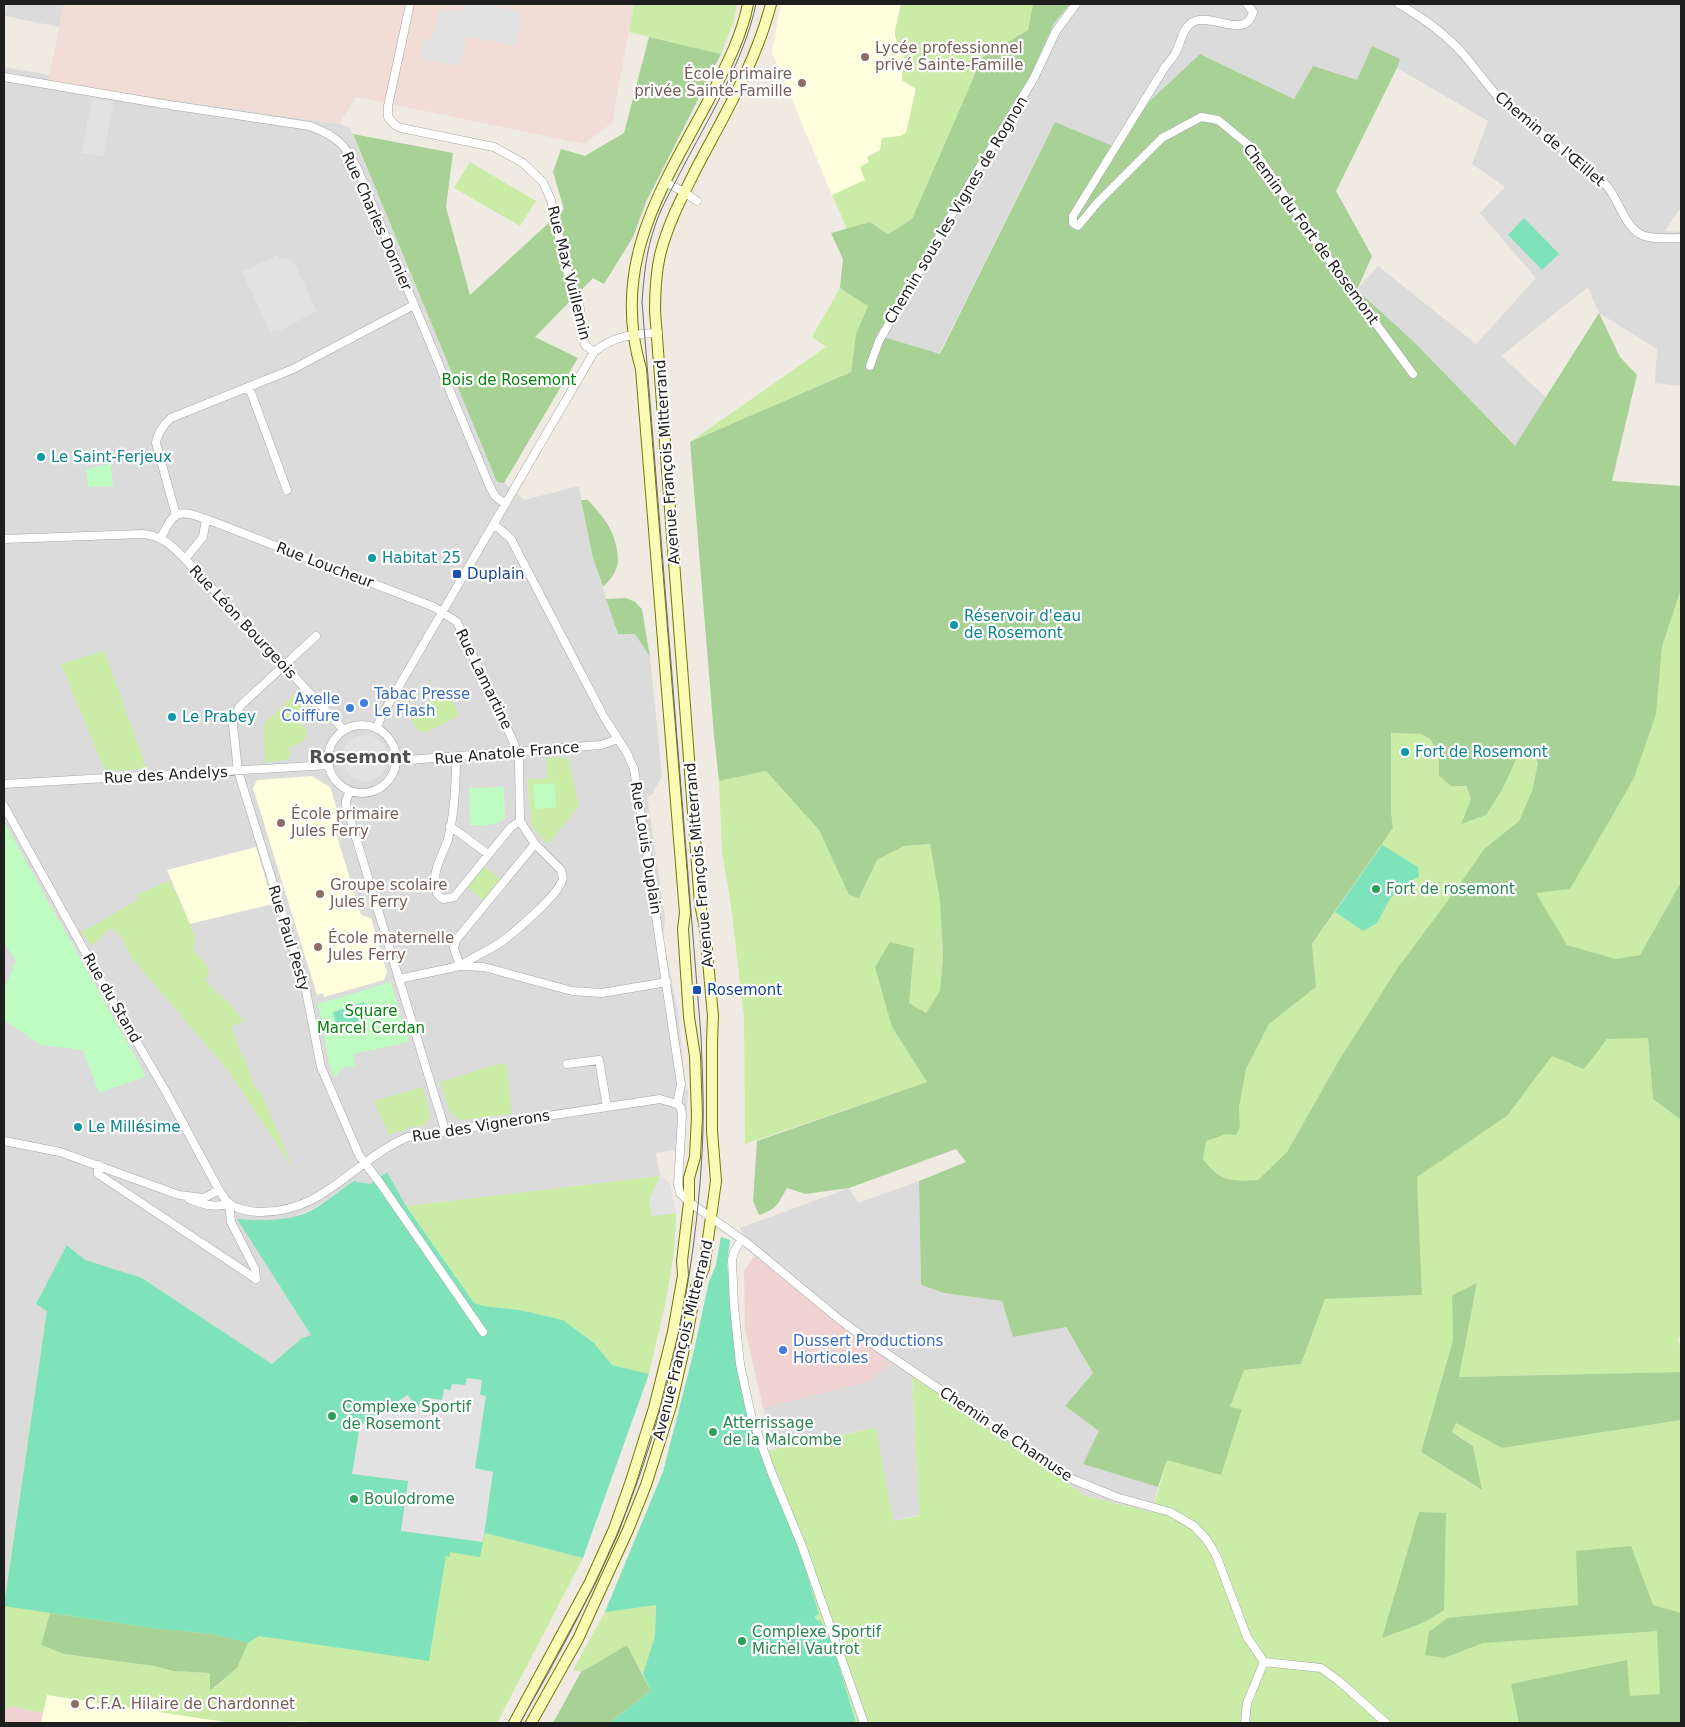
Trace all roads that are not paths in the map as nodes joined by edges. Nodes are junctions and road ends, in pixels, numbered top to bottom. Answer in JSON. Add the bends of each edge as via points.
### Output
{"nodes":[{"id":1,"x":410,"y":4,"type":"edge"},
{"id":2,"x":748,"y":4,"type":"edge"},
{"id":3,"x":771,"y":4,"type":"edge"},
{"id":4,"x":1076,"y":4,"type":"edge"},
{"id":5,"x":1247,"y":4,"type":"edge"},
{"id":6,"x":1399,"y":4,"type":"edge"},
{"id":7,"x":4,"y":77,"type":"edge"},
{"id":8,"x":665,"y":182,"type":"junction"},
{"id":9,"x":684,"y":192,"type":"junction"},
{"id":10,"x":697,"y":201,"type":"dead end"},
{"id":11,"x":1681,"y":238,"type":"edge"},
{"id":12,"x":414,"y":305,"type":"junction"},
{"id":13,"x":658,"y":333,"type":"junction"},
{"id":14,"x":633,"y":335,"type":"junction"},
{"id":15,"x":594,"y":352,"type":"junction"},
{"id":16,"x":870,"y":366,"type":"dead end"},
{"id":17,"x":1413,"y":374,"type":"dead end"},
{"id":18,"x":249,"y":387,"type":"junction"},
{"id":19,"x":287,"y":490,"type":"dead end"},
{"id":20,"x":506,"y":504,"type":"junction"},
{"id":21,"x":176,"y":515,"type":"junction"},
{"id":22,"x":206,"y":520,"type":"junction"},
{"id":23,"x":494,"y":524,"type":"junction"},
{"id":24,"x":161,"y":538,"type":"junction"},
{"id":25,"x":4,"y":540,"type":"edge"},
{"id":26,"x":185,"y":560,"type":"junction"},
{"id":27,"x":443,"y":612,"type":"junction"},
{"id":28,"x":316,"y":636,"type":"dead end"},
{"id":29,"x":283,"y":666,"type":"junction"},
{"id":30,"x":377,"y":728,"type":"junction"},
{"id":31,"x":344,"y":730,"type":"junction"},
{"id":32,"x":618,"y":738,"type":"junction"},
{"id":33,"x":518,"y":753,"type":"junction"},
{"id":34,"x":456,"y":757,"type":"junction"},
{"id":35,"x":396,"y":761,"type":"junction"},
{"id":36,"x":328,"y":765,"type":"junction"},
{"id":37,"x":238,"y":771,"type":"junction"},
{"id":38,"x":4,"y":784,"type":"edge"},
{"id":39,"x":350,"y":791,"type":"junction"},
{"id":40,"x":4,"y":806,"type":"edge"},
{"id":41,"x":520,"y":821,"type":"junction"},
{"id":42,"x":450,"y":826,"type":"junction"},
{"id":43,"x":535,"y":844,"type":"junction"},
{"id":44,"x":488,"y":854,"type":"junction"},
{"id":45,"x":460,"y":966,"type":"junction"},
{"id":46,"x":398,"y":979,"type":"junction"},
{"id":47,"x":667,"y":982,"type":"junction"},
{"id":48,"x":567,"y":1064,"type":"dead end"},
{"id":49,"x":677,"y":1104,"type":"junction"},
{"id":50,"x":607,"y":1107,"type":"junction"},
{"id":51,"x":445,"y":1130,"type":"junction"},
{"id":52,"x":4,"y":1141,"type":"edge"},
{"id":53,"x":364,"y":1163,"type":"junction"},
{"id":54,"x":98,"y":1165,"type":"junction"},
{"id":55,"x":219,"y":1190,"type":"junction"},
{"id":56,"x":179,"y":1195,"type":"junction"},
{"id":57,"x":689,"y":1202,"type":"junction"},
{"id":58,"x":228,"y":1203,"type":"junction"},
{"id":59,"x":711,"y":1218,"type":"junction"},
{"id":60,"x":741,"y":1240,"type":"junction"},
{"id":61,"x":483,"y":1332,"type":"dead end"},
{"id":62,"x":1264,"y":1662,"type":"junction"},
{"id":63,"x":514,"y":1723,"type":"edge"},
{"id":64,"x":531,"y":1723,"type":"edge"},
{"id":65,"x":864,"y":1723,"type":"edge"},
{"id":66,"x":1245,"y":1723,"type":"edge"},
{"id":67,"x":1386,"y":1723,"type":"edge"}],
"edges":[{"from":1,"to":15,"type":"street","name":"Rue Max Vuillemin","via":[[388,118],[401,128],[494,147],[523,163],[543,182],[551,200],[566,268],[578,302],[586,345]]},
{"from":2,"to":8,"type":"main road","name":"Avenue François Mitterrand","via":[[730,59]]},
{"from":3,"to":9,"type":"main road","name":"Avenue François Mitterrand","via":[[749,67]]},
{"from":4,"to":16,"type":"street","name":"Chemin sous les Vignes de Rognon","via":[[1056,31],[1034,78],[972,178],[879,341]]},
{"from":5,"to":17,"type":"street","name":"Chemin du Fort de Rosemont","via":[[1254,12],[1248,23],[1240,26],[1202,20],[1194,21],[1186,28],[1175,54],[1084,196],[1072,223],[1078,226],[1162,138],[1201,117],[1218,120],[1250,147],[1264,164],[1316,242]]},
{"from":6,"to":11,"type":"street","name":"Chemin de l'Œillet","via":[[1431,23],[1463,54],[1504,103],[1591,170],[1608,187],[1630,224],[1640,234]]},
{"from":7,"to":12,"type":"street","name":"Rue Charles Dornier","via":[[310,126],[325,132],[344,145],[352,158]]},
{"from":8,"to":9,"type":"street"},
{"from":8,"to":14,"type":"main road","name":"Avenue François Mitterrand","via":[[638,250],[633,276]]},
{"from":9,"to":10,"type":"street"},
{"from":9,"to":13,"type":"main road","name":"Avenue François Mitterrand","via":[[671,221],[657,272],[655,311]]},
{"from":12,"to":18,"type":"street","via":[[293,369]]},
{"from":12,"to":20,"type":"street","name":"Rue Charles Dornier","via":[[490,486],[495,496]]},
{"from":13,"to":14,"type":"street"},
{"from":13,"to":59,"type":"main road","name":"Avenue François Mitterrand","via":[[700,904],[714,1016],[712,1131],[716,1180]]},
{"from":14,"to":15,"type":"street","via":[[612,339]]},
{"from":14,"to":57,"type":"main road","name":"Avenue François Mitterrand","via":[[641,369],[685,913],[683,929],[689,1017],[695,1056],[697,1116]]},
{"from":15,"to":20,"type":"street"},
{"from":18,"to":19,"type":"street"},
{"from":18,"to":21,"type":"street","via":[[172,418],[156,438]]},
{"from":20,"to":23,"type":"street"},
{"from":21,"to":22,"type":"street","name":"Rue Loucheur","via":[[188,512]]},
{"from":21,"to":24,"type":"street"},
{"from":22,"to":26,"type":"street","via":[[203,537]]},
{"from":22,"to":27,"type":"street","name":"Rue Loucheur"},
{"from":23,"to":27,"type":"street"},
{"from":23,"to":32,"type":"street","name":"Rue Louis Duplain","via":[[511,539]]},
{"from":24,"to":25,"type":"street","via":[[143,534]]},
{"from":24,"to":26,"type":"street","name":"Rue Léon Bourgeois"},
{"from":26,"to":29,"type":"street","name":"Rue Léon Bourgeois"},
{"from":27,"to":30,"type":"street"},
{"from":27,"to":33,"type":"street","name":"Rue Lamartine","via":[[457,622]]},
{"from":28,"to":29,"type":"street","name":"Rue Paul Pesty"},
{"from":29,"to":31,"type":"street","name":"Rue Léon Bourgeois"},
{"from":29,"to":37,"type":"street","name":"Rue Paul Pesty","via":[[240,706],[235,716]]},
{"from":30,"to":31,"type":"street","via":[[360,725]]},
{"from":30,"to":35,"type":"street","via":[[392,743]]},
{"from":31,"to":36,"type":"street","via":[[331,745]]},
{"from":32,"to":33,"type":"street","name":"Rue Anatole France","via":[[601,745]]},
{"from":32,"to":47,"type":"street","name":"Rue Louis Duplain","via":[[634,769]]},
{"from":33,"to":34,"type":"street","name":"Rue Anatole France"},
{"from":33,"to":41,"type":"street"},
{"from":34,"to":35,"type":"street","name":"Rue Anatole France"},
{"from":34,"to":42,"type":"street"},
{"from":35,"to":39,"type":"street","via":[[382,786],[364,792]]},
{"from":36,"to":37,"type":"street","name":"Rue des Andelys"},
{"from":36,"to":39,"type":"street","via":[[336,781]]},
{"from":37,"to":38,"type":"street","name":"Rue des Andelys"},
{"from":37,"to":53,"type":"street","name":"Rue Paul Pesty","via":[[305,986],[321,1067]]},
{"from":39,"to":46,"type":"street","via":[[346,805]]},
{"from":40,"to":55,"type":"street","name":"Rue du Stand"},
{"from":41,"to":43,"type":"street"},
{"from":41,"to":44,"type":"street"},
{"from":42,"to":44,"type":"street"},
{"from":42,"to":44,"type":"street","via":[[436,869],[435,890],[438,896],[443,899],[454,897]]},
{"from":43,"to":45,"type":"street","via":[[456,940],[454,948]]},
{"from":43,"to":45,"type":"street","via":[[561,870],[563,880],[558,889],[503,940]]},
{"from":45,"to":46,"type":"street"},
{"from":45,"to":47,"type":"street","via":[[484,967],[572,991],[602,994]]},
{"from":46,"to":51,"type":"street"},
{"from":47,"to":49,"type":"street","name":"Rue Louis Duplain","via":[[681,1084]]},
{"from":48,"to":50,"type":"street","via":[[599,1060]]},
{"from":49,"to":50,"type":"street","name":"Rue des Vignerons","via":[[660,1100]]},
{"from":49,"to":57,"type":"street","name":"Rue Louis Duplain","via":[[682,1116],[678,1185],[680,1193]]},
{"from":50,"to":51,"type":"street","name":"Rue des Vignerons"},
{"from":51,"to":53,"type":"street","name":"Rue des Vignerons","via":[[390,1144]]},
{"from":52,"to":54,"type":"street","via":[[51,1150]]},
{"from":53,"to":58,"type":"street","name":"Rue des Vignerons","via":[[326,1193],[304,1205],[276,1212],[257,1212]]},
{"from":53,"to":61,"type":"street","name":"Rue Paul Pesty"},
{"from":54,"to":56,"type":"street"},
{"from":54,"to":58,"type":"street","via":[[98,1174],[256,1279],[255,1269],[231,1222]]},
{"from":55,"to":56,"type":"street","via":[[204,1198]]},
{"from":55,"to":58,"type":"street"},
{"from":56,"to":58,"type":"street","via":[[206,1205]]},
{"from":57,"to":59,"type":"street","name":"Chemin de Chamuse"},
{"from":57,"to":63,"type":"main road","name":"Avenue François Mitterrand","via":[[683,1275],[673,1332],[631,1481],[590,1582]]},
{"from":59,"to":60,"type":"street","name":"Chemin de Chamuse"},
{"from":59,"to":64,"type":"main road","name":"Avenue François Mitterrand","via":[[704,1268],[696,1286],[688,1336],[646,1485],[586,1623]]},
{"from":60,"to":62,"type":"street","name":"Chemin de Chamuse","via":[[840,1320],[1072,1479],[1116,1497],[1170,1512],[1194,1526],[1216,1555],[1247,1637]]},
{"from":60,"to":65,"type":"street","via":[[732,1260],[734,1306],[740,1364],[751,1414],[802,1546]]},
{"from":62,"to":66,"type":"street","via":[[1247,1703]]},
{"from":62,"to":67,"type":"street","via":[[1321,1668]]}]}
